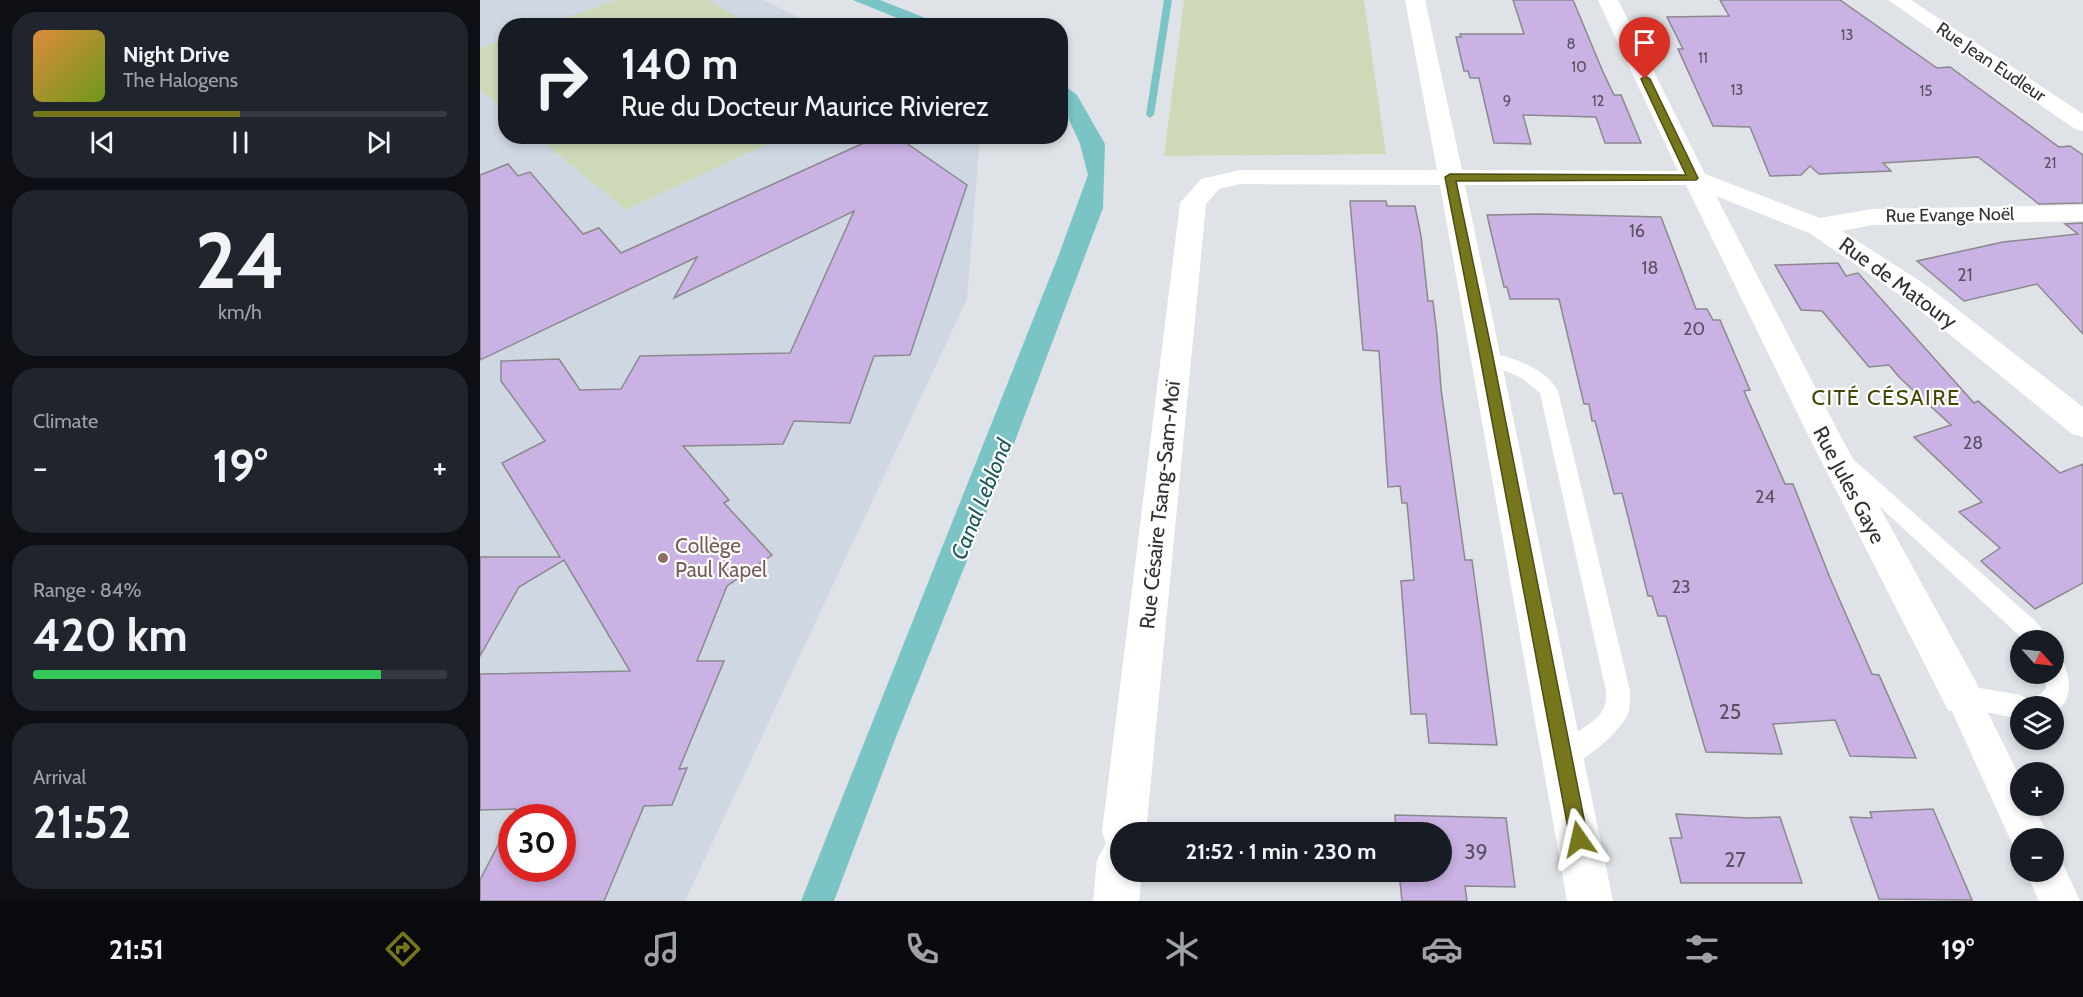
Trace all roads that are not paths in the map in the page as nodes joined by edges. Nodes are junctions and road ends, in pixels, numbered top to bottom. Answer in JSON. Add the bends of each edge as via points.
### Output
{"nodes":[{"id":1,"x":1415,"y":0,"type":"edge"},
{"id":2,"x":1608,"y":0,"type":"edge"},
{"id":3,"x":1898,"y":0,"type":"edge"},
{"id":4,"x":2083,"y":124,"type":"edge"},
{"id":5,"x":1450,"y":177,"type":"junction"},
{"id":6,"x":1693,"y":178,"type":"junction"},
{"id":7,"x":2083,"y":213,"type":"edge"},
{"id":8,"x":1818,"y":227,"type":"junction"},
{"id":9,"x":1487,"y":357,"type":"junction"},
{"id":10,"x":2083,"y":424,"type":"edge"},
{"id":11,"x":1830,"y":450,"type":"junction"},
{"id":12,"x":2029,"y":630,"type":"edge"},
{"id":13,"x":1962,"y":696,"type":"junction"},
{"id":14,"x":2010,"y":705,"type":"edge"},
{"id":15,"x":1564,"y":757,"type":"junction"},
{"id":16,"x":1125,"y":822,"type":"edge"},
{"id":17,"x":2025,"y":828,"type":"edge"},
{"id":18,"x":1118,"y":882,"type":"edge"},
{"id":19,"x":2051,"y":882,"type":"edge"},
{"id":20,"x":1116,"y":901,"type":"edge"},
{"id":21,"x":1590,"y":901,"type":"edge"},
{"id":22,"x":2060,"y":901,"type":"edge"}],
"edges":[{"from":1,"to":5,"type":"street"},
{"from":2,"to":6,"type":"street","name":"Rue Jules Gaye"},
{"from":3,"to":4,"type":"street","name":"Rue Jean Eudleur"},
{"from":5,"to":6,"type":"street"},
{"from":5,"to":9,"type":"street"},
{"from":5,"to":16,"type":"street","name":"Rue Césaire Tsang-Sam-Moï","via":[[1240,177],[1210,184],[1193,203]]},
{"from":6,"to":8,"type":"street","name":"Rue de Matoury"},
{"from":6,"to":11,"type":"street","name":"Rue Jules Gaye"},
{"from":7,"to":8,"type":"street","name":"Rue Evange Noël","via":[[1872,217]]},
{"from":8,"to":10,"type":"street","name":"Rue de Matoury","via":[[1916,292]]},
{"from":9,"to":15,"type":"street"},
{"from":9,"to":15,"type":"lane","via":[[1528,373],[1549,391],[1618,692],[1617,710],[1607,724]]},
{"from":11,"to":12,"type":"lane"},
{"from":11,"to":13,"type":"street","name":"Rue Jules Gaye"},
{"from":13,"to":14,"type":"lane"},
{"from":13,"to":17,"type":"street","name":"Rue Jules Gaye"},
{"from":15,"to":21,"type":"street"},
{"from":18,"to":20,"type":"street"},
{"from":19,"to":22,"type":"street"}]}
